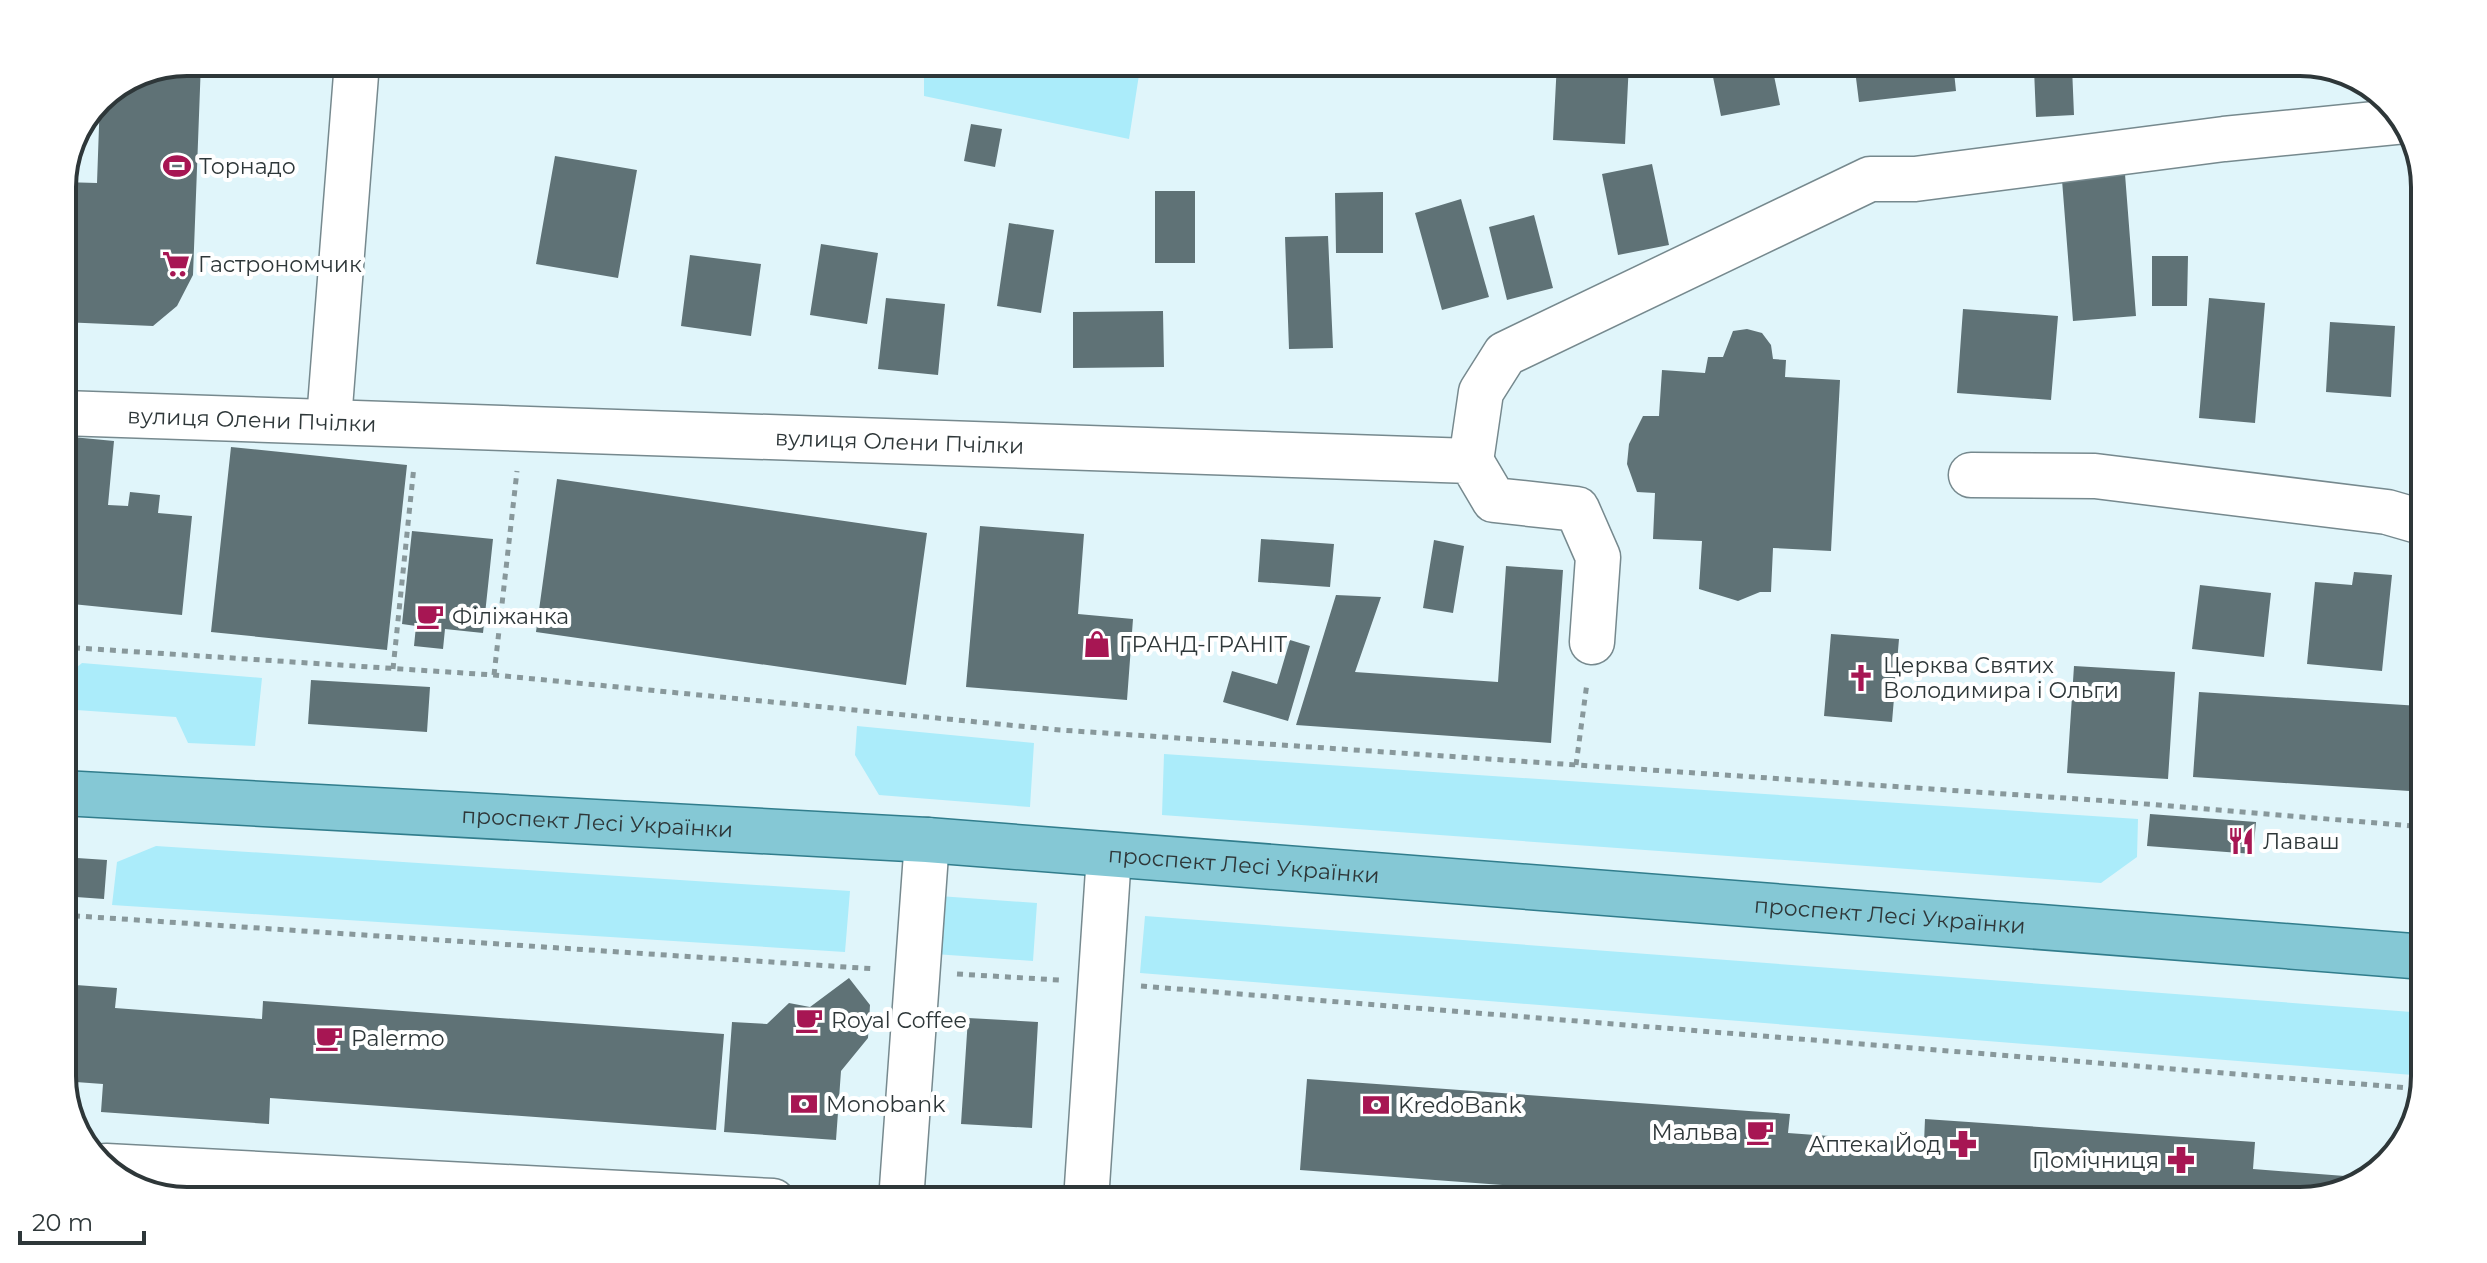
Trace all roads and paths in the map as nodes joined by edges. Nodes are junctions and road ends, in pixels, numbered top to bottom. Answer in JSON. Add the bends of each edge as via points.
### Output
{"nodes":[{"id":1,"x":356,"y":76,"type":"edge"},
{"id":2,"x":2390,"y":122,"type":"edge"},
{"id":3,"x":76,"y":413,"type":"edge"},
{"id":4,"x":329,"y":420,"type":"junction"},
{"id":5,"x":419,"y":425,"type":"junction"},
{"id":6,"x":521,"y":431,"type":"junction"},
{"id":7,"x":1471,"y":461,"type":"junction"},
{"id":8,"x":1971,"y":475,"type":"dead end"},
{"id":9,"x":2411,"y":519,"type":"edge"},
{"id":10,"x":1592,"y":642,"type":"joint"},
{"id":11,"x":76,"y":648,"type":"edge"},
{"id":12,"x":393,"y":669,"type":"junction"},
{"id":13,"x":494,"y":675,"type":"junction"},
{"id":14,"x":1576,"y":765,"type":"junction"},
{"id":15,"x":76,"y":794,"type":"edge"},
{"id":16,"x":2411,"y":826,"type":"edge"},
{"id":17,"x":927,"y":840,"type":"junction"},
{"id":18,"x":1109,"y":855,"type":"junction"},
{"id":19,"x":76,"y":916,"type":"edge"},
{"id":20,"x":2411,"y":956,"type":"edge"},
{"id":21,"x":917,"y":971,"type":"junction"},
{"id":22,"x":1101,"y":983,"type":"junction"},
{"id":23,"x":2410,"y":1088,"type":"edge"},
{"id":24,"x":125,"y":1168,"type":"edge"},
{"id":25,"x":337,"y":1187,"type":"edge"},
{"id":26,"x":902,"y":1187,"type":"edge"},
{"id":27,"x":1087,"y":1187,"type":"edge"}],
"edges":[{"from":1,"to":4,"type":"street"},
{"from":2,"to":7,"type":"street","via":[[1915,179],[1870,179],[1505,354],[1481,392]]},
{"from":3,"to":4,"type":"street","name":"вулиця Олени Пчілки"},
{"from":4,"to":5,"type":"street","name":"вулиця Олени Пчілки"},
{"from":5,"to":6,"type":"street","name":"вулиця Олени Пчілки"},
{"from":5,"to":12,"type":"path"},
{"from":6,"to":7,"type":"street","name":"вулиця Олени Пчілки"},
{"from":6,"to":13,"type":"path"},
{"from":7,"to":10,"type":"street","via":[[1494,500],[1577,509],[1598,557]]},
{"from":8,"to":9,"type":"street","via":[[2095,476]]},
{"from":10,"to":14,"type":"path"},
{"from":11,"to":12,"type":"path"},
{"from":12,"to":13,"type":"path"},
{"from":13,"to":14,"type":"path","via":[[1060,730]]},
{"from":14,"to":16,"type":"path"},
{"from":15,"to":17,"type":"main road","name":"проспект Лесі Українки"},
{"from":17,"to":18,"type":"main road","name":"проспект Лесі Українки"},
{"from":17,"to":21,"type":"street"},
{"from":18,"to":20,"type":"main road","name":"проспект Лесі Українки"},
{"from":18,"to":22,"type":"street"},
{"from":19,"to":21,"type":"path"},
{"from":21,"to":22,"type":"path"},
{"from":21,"to":26,"type":"street"},
{"from":22,"to":23,"type":"path"},
{"from":22,"to":27,"type":"street"},
{"from":24,"to":25,"type":"street"}]}
